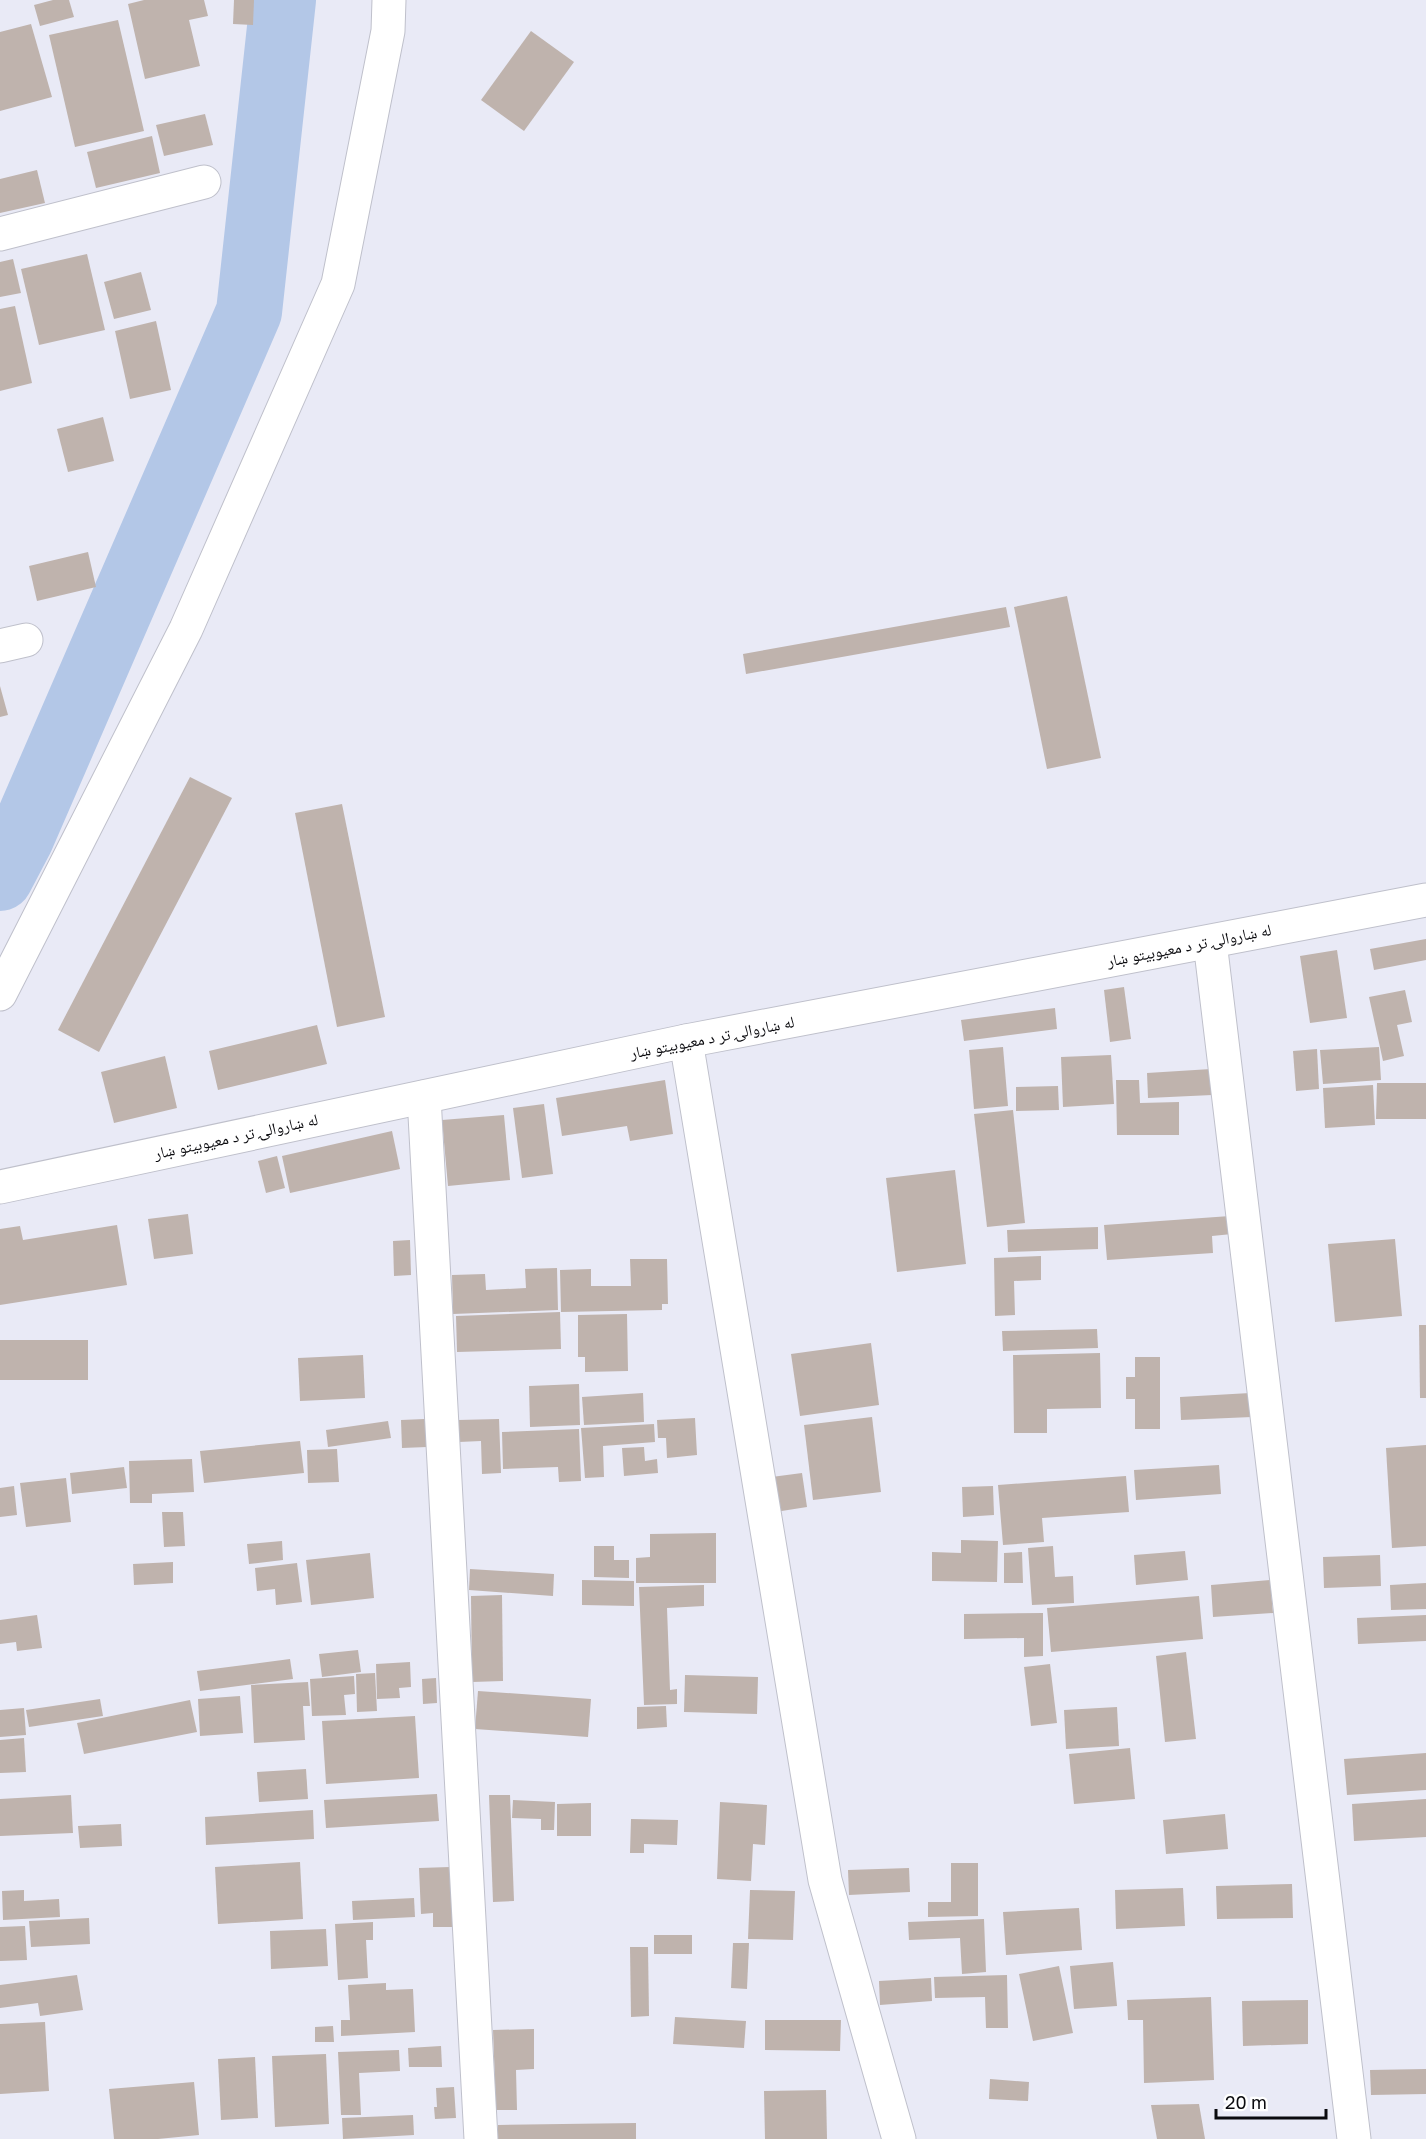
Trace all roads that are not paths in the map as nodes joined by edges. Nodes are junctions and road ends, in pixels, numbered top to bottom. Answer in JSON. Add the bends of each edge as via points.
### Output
{"nodes":[{"id":1,"x":388,"y":0,"type":"edge"},
{"id":2,"x":204,"y":182,"type":"dead end"},
{"id":3,"x":0,"y":234,"type":"edge"},
{"id":4,"x":1426,"y":900,"type":"edge"},
{"id":5,"x":1210,"y":942,"type":"junction"},
{"id":6,"x":0,"y":994,"type":"edge"},
{"id":7,"x":686,"y":1041,"type":"junction"},
{"id":8,"x":424,"y":1096,"type":"junction"},
{"id":9,"x":0,"y":1186,"type":"edge"},
{"id":10,"x":481,"y":2139,"type":"edge"},
{"id":11,"x":899,"y":2139,"type":"edge"},
{"id":12,"x":1354,"y":2139,"type":"edge"}],
"edges":[{"from":1,"to":6,"type":"street","via":[[388,31],[338,284],[186,629]]},
{"from":2,"to":3,"type":"street"},
{"from":4,"to":5,"type":"street","name":"له ښاروالۍ تر د معیوبیتو ښار"},
{"from":5,"to":7,"type":"street","name":"له ښاروالۍ تر د معیوبیتو ښار"},
{"from":5,"to":12,"type":"street"},
{"from":7,"to":8,"type":"street","name":"له ښاروالۍ تر د معیوبیتو ښار"},
{"from":7,"to":11,"type":"street","via":[[825,1880]]},
{"from":8,"to":9,"type":"street","name":"له ښاروالۍ تر د معیوبیتو ښار"},
{"from":8,"to":10,"type":"street"}]}
